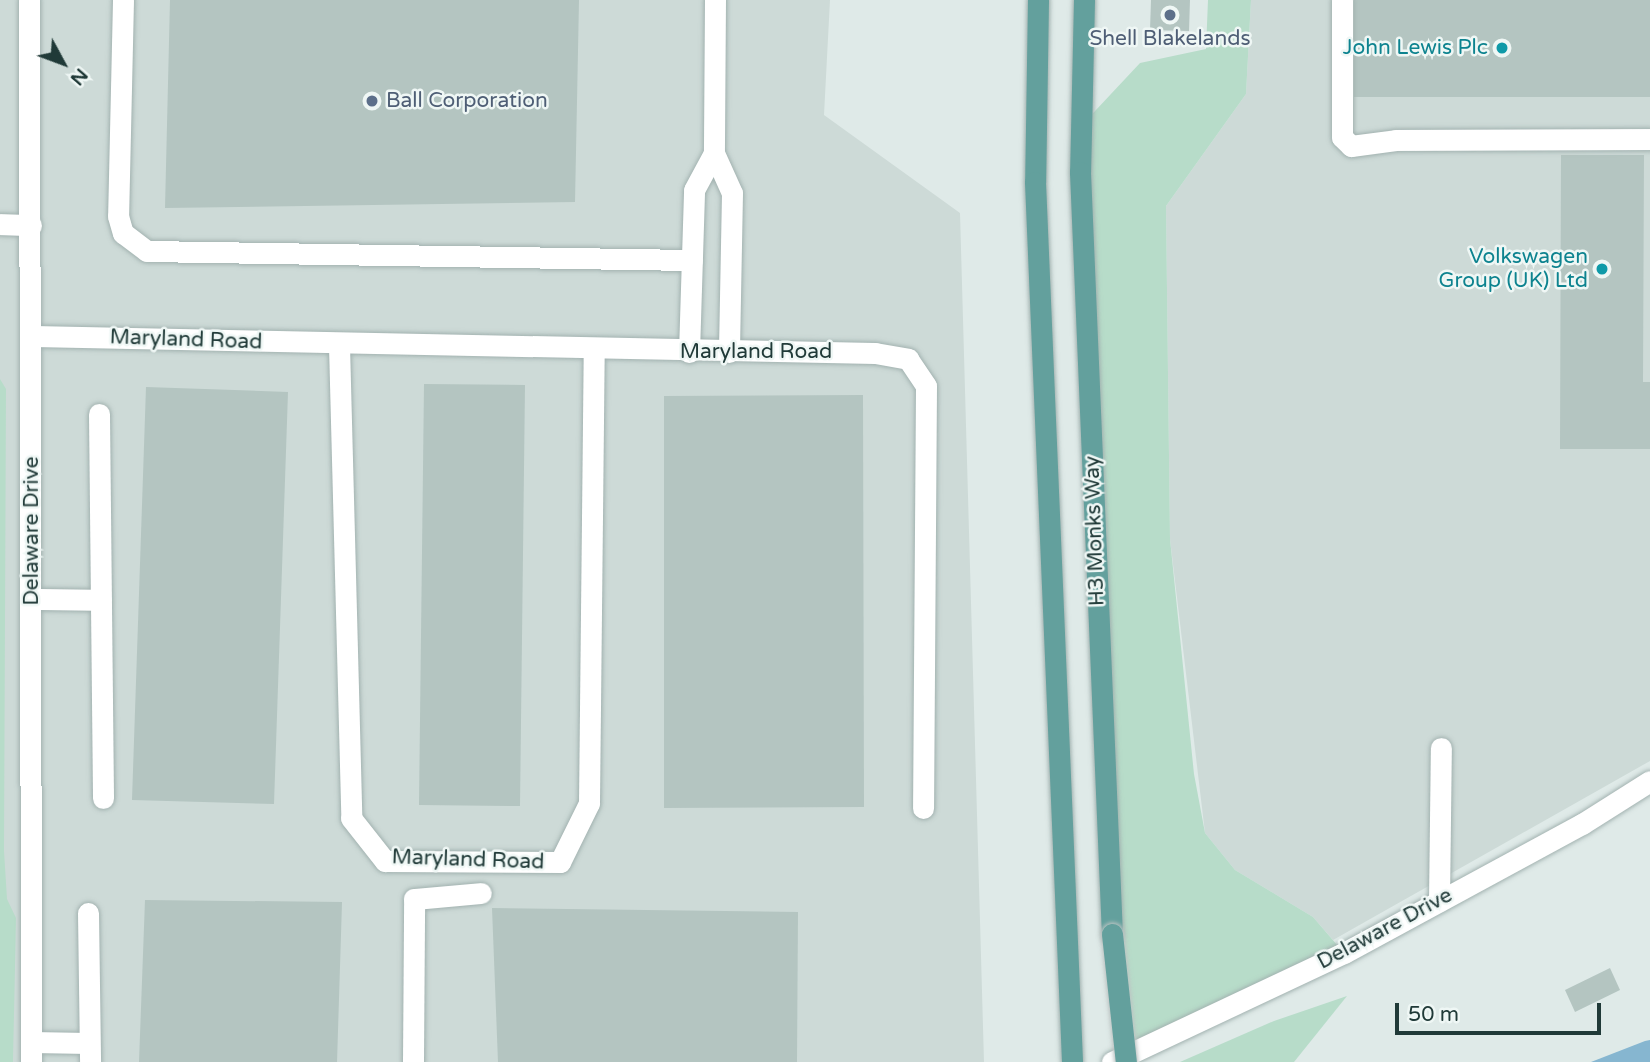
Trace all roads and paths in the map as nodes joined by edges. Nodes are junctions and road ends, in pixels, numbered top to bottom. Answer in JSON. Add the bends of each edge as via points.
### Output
{"nodes":[{"id":1,"x":29,"y":0,"type":"edge"},
{"id":2,"x":123,"y":0,"type":"edge"},
{"id":3,"x":715,"y":0,"type":"edge"},
{"id":4,"x":1038,"y":0,"type":"edge"},
{"id":5,"x":1084,"y":0,"type":"edge"},
{"id":6,"x":1342,"y":0,"type":"edge"},
{"id":7,"x":1650,"y":139,"type":"edge"},
{"id":8,"x":714,"y":153,"type":"junction"},
{"id":9,"x":0,"y":224,"type":"edge"},
{"id":10,"x":32,"y":225,"type":"junction"},
{"id":11,"x":692,"y":260,"type":"junction"},
{"id":12,"x":33,"y":336,"type":"junction"},
{"id":13,"x":339,"y":345,"type":"junction"},
{"id":14,"x":594,"y":351,"type":"junction"},
{"id":15,"x":689,"y":352,"type":"junction"},
{"id":16,"x":729,"y":352,"type":"junction"},
{"id":17,"x":99,"y":414,"type":"dead end"},
{"id":18,"x":32,"y":599,"type":"junction"},
{"id":19,"x":101,"y":600,"type":"junction"},
{"id":20,"x":1441,"y":748,"type":"dead end"},
{"id":21,"x":1650,"y":781,"type":"edge"},
{"id":22,"x":103,"y":798,"type":"dead end"},
{"id":23,"x":923,"y":808,"type":"dead end"},
{"id":24,"x":481,"y":893,"type":"dead end"},
{"id":25,"x":1439,"y":901,"type":"junction"},
{"id":26,"x":88,"y":913,"type":"dead end"},
{"id":27,"x":31,"y":1052,"type":"edge"},
{"id":28,"x":90,"y":1053,"type":"edge"},
{"id":29,"x":413,"y":1062,"type":"edge"},
{"id":30,"x":1072,"y":1062,"type":"edge"},
{"id":31,"x":1112,"y":1062,"type":"edge"},
{"id":32,"x":1126,"y":1062,"type":"edge"}],
"edges":[{"from":1,"to":10,"type":"street","name":"Delaware Drive"},
{"from":2,"to":11,"type":"street","via":[[118,216],[123,233],[147,251]]},
{"from":3,"to":8,"type":"street"},
{"from":4,"to":30,"type":"main road","via":[[1035,182],[1064,962]]},
{"from":5,"to":32,"type":"main road","name":"H3 Monks Way","bridge":true,"via":[[1080,172],[1112,934]]},
{"from":6,"to":7,"type":"street","via":[[1342,136],[1351,146],[1396,140]]},
{"from":8,"to":11,"type":"street","via":[[694,190]]},
{"from":8,"to":16,"type":"street","via":[[732,193]]},
{"from":9,"to":10,"type":"street"},
{"from":10,"to":12,"type":"street","name":"Delaware Drive"},
{"from":11,"to":15,"type":"street"},
{"from":12,"to":13,"type":"street","name":"Maryland Road"},
{"from":12,"to":18,"type":"street","name":"Delaware Drive"},
{"from":13,"to":14,"type":"street","name":"Maryland Road"},
{"from":13,"to":14,"type":"street","name":"Maryland Road","via":[[351,818],[385,861],[561,862],[589,803]]},
{"from":14,"to":15,"type":"street","name":"Maryland Road"},
{"from":15,"to":16,"type":"street","name":"Maryland Road"},
{"from":16,"to":23,"type":"street","name":"Maryland Road","via":[[876,353],[908,359],[926,386]]},
{"from":17,"to":19,"type":"street"},
{"from":18,"to":19,"type":"street"},
{"from":18,"to":27,"type":"street","name":"Delaware Drive"},
{"from":19,"to":22,"type":"street"},
{"from":20,"to":25,"type":"street"},
{"from":21,"to":25,"type":"street","name":"Delaware Drive"},
{"from":24,"to":29,"type":"street","via":[[414,899]]},
{"from":25,"to":31,"type":"street","name":"Delaware Drive"},
{"from":26,"to":28,"type":"street"},
{"from":27,"to":28,"type":"street"}]}
